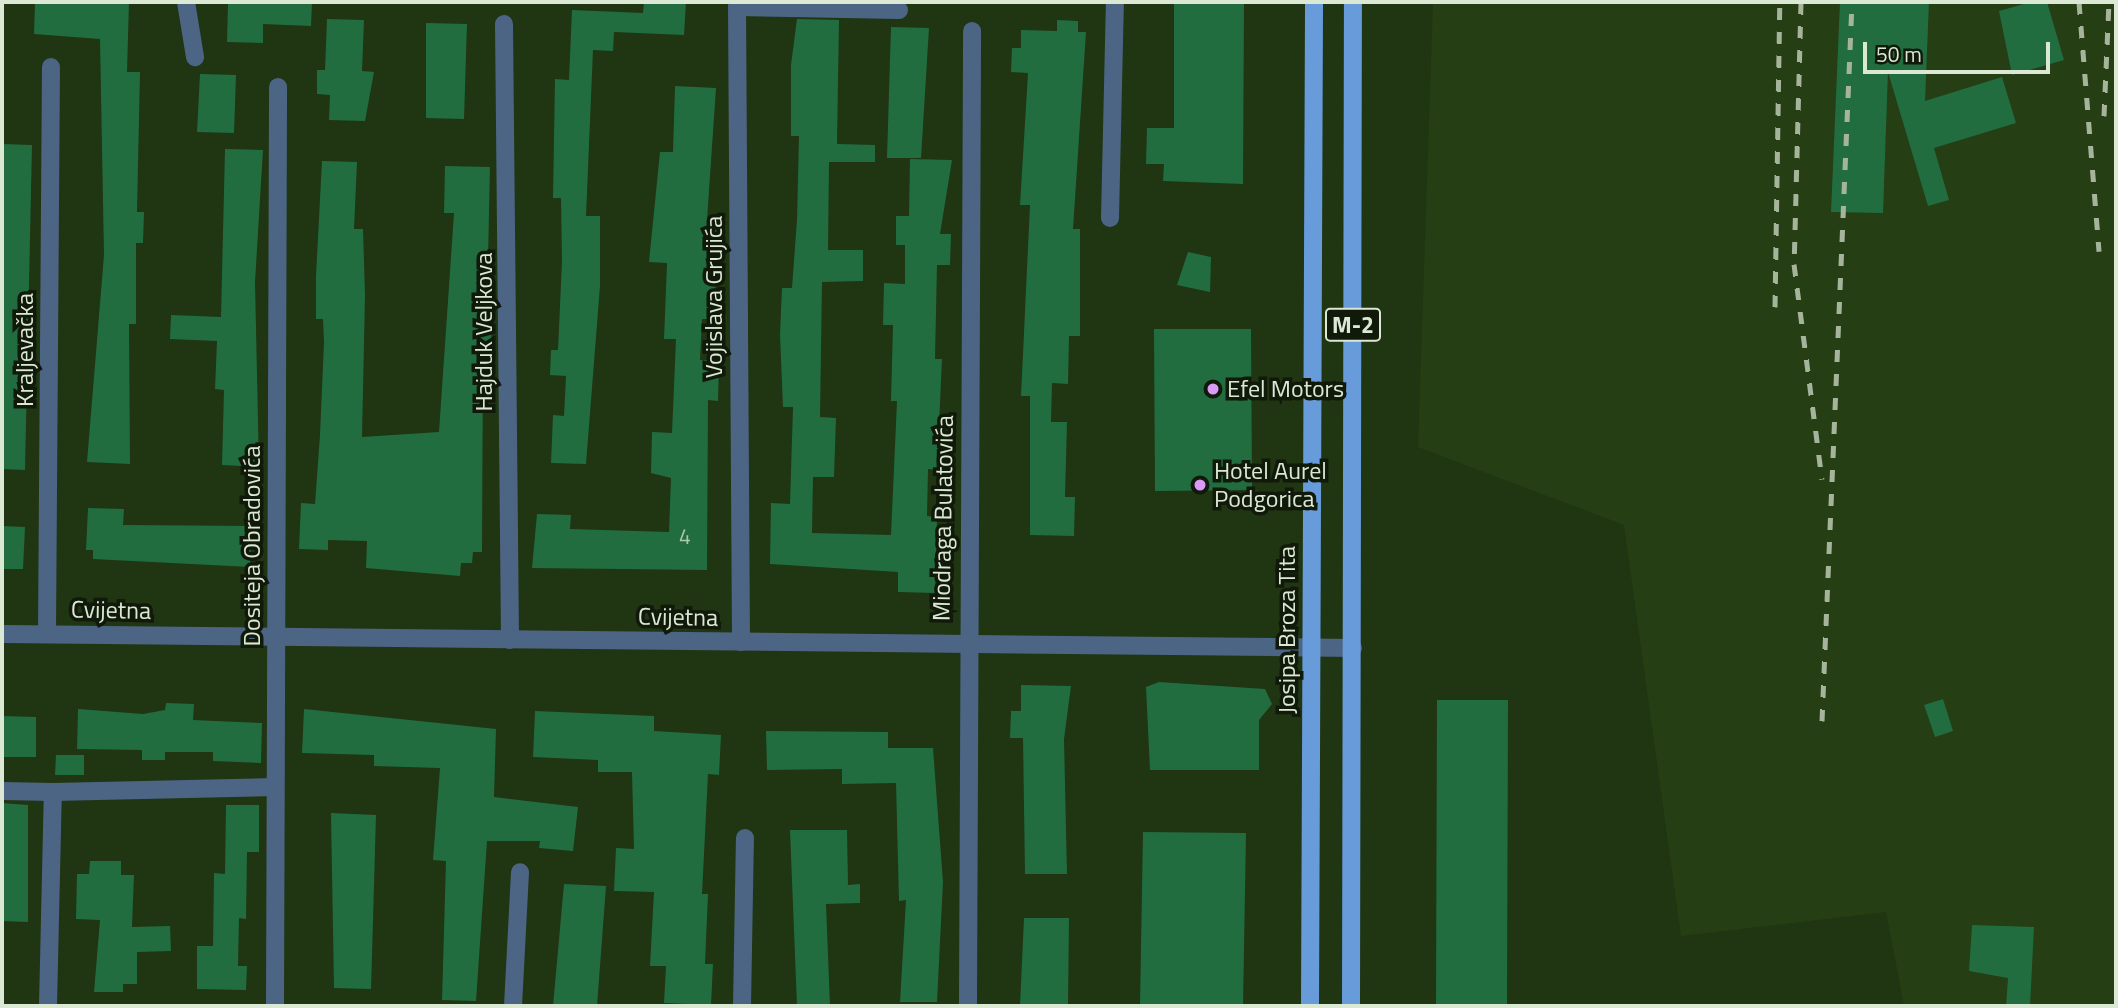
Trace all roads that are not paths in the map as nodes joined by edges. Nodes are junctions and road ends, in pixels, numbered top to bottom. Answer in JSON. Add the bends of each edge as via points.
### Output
{"nodes":[{"id":1,"x":186,"y":2,"type":"edge"},
{"id":2,"x":1115,"y":2,"type":"edge"},
{"id":3,"x":1314,"y":2,"type":"edge"},
{"id":4,"x":1353,"y":2,"type":"edge"},
{"id":5,"x":899,"y":10,"type":"dead end"},
{"id":6,"x":504,"y":24,"type":"dead end"},
{"id":7,"x":972,"y":31,"type":"dead end"},
{"id":8,"x":195,"y":57,"type":"dead end"},
{"id":9,"x":51,"y":67,"type":"dead end"},
{"id":10,"x":278,"y":87,"type":"dead end"},
{"id":11,"x":1110,"y":218,"type":"dead end"},
{"id":12,"x":2,"y":634,"type":"edge"},
{"id":13,"x":47,"y":634,"type":"junction"},
{"id":14,"x":276,"y":637,"type":"junction"},
{"id":15,"x":510,"y":640,"type":"junction"},
{"id":16,"x":741,"y":642,"type":"junction"},
{"id":17,"x":966,"y":645,"type":"junction"},
{"id":18,"x":1311,"y":648,"type":"junction"},
{"id":19,"x":1353,"y":648,"type":"junction"},
{"id":20,"x":275,"y":787,"type":"junction"},
{"id":21,"x":2,"y":791,"type":"edge"},
{"id":22,"x":53,"y":792,"type":"junction"},
{"id":23,"x":745,"y":838,"type":"dead end"},
{"id":24,"x":520,"y":872,"type":"dead end"},
{"id":25,"x":48,"y":1006,"type":"edge"},
{"id":26,"x":275,"y":1006,"type":"edge"},
{"id":27,"x":513,"y":1006,"type":"edge"},
{"id":28,"x":742,"y":1006,"type":"edge"},
{"id":29,"x":968,"y":1006,"type":"edge"},
{"id":30,"x":1310,"y":1006,"type":"edge"},
{"id":31,"x":1351,"y":1006,"type":"edge"}],
"edges":[{"from":1,"to":8,"type":"street"},
{"from":2,"to":11,"type":"street"},
{"from":3,"to":18,"type":"main road","name":"Josipa Broza Tita","number":"M-2"},
{"from":4,"to":19,"type":"main road","number":"M-2"},
{"from":5,"to":16,"type":"street","name":"Vojislava Grujića","via":[[737,7]]},
{"from":6,"to":15,"type":"street","name":"Hajduk Veljkova"},
{"from":7,"to":17,"type":"street","name":"Miodraga Bulatovića"},
{"from":9,"to":13,"type":"street","name":"Kraljevačka"},
{"from":10,"to":14,"type":"street","name":"Dositeja Obradovića"},
{"from":12,"to":13,"type":"street","name":"Cvijetna"},
{"from":13,"to":14,"type":"street","name":"Cvijetna"},
{"from":14,"to":15,"type":"street","name":"Cvijetna"},
{"from":14,"to":20,"type":"street","name":"Dositeja Obradovića"},
{"from":15,"to":16,"type":"street","name":"Cvijetna"},
{"from":16,"to":17,"type":"street","name":"Cvijetna"},
{"from":17,"to":18,"type":"street","name":"Cvijetna"},
{"from":17,"to":29,"type":"street","name":"Miodraga Bulatovića"},
{"from":18,"to":19,"type":"street","name":"Cvijetna"},
{"from":18,"to":30,"type":"main road","name":"Josipa Broza Tita","number":"M-2"},
{"from":19,"to":31,"type":"main road","number":"M-2"},
{"from":20,"to":22,"type":"street"},
{"from":20,"to":26,"type":"street","name":"Dositeja Obradovića"},
{"from":21,"to":22,"type":"street"},
{"from":22,"to":25,"type":"street"},
{"from":23,"to":28,"type":"street"},
{"from":24,"to":27,"type":"street"}]}
